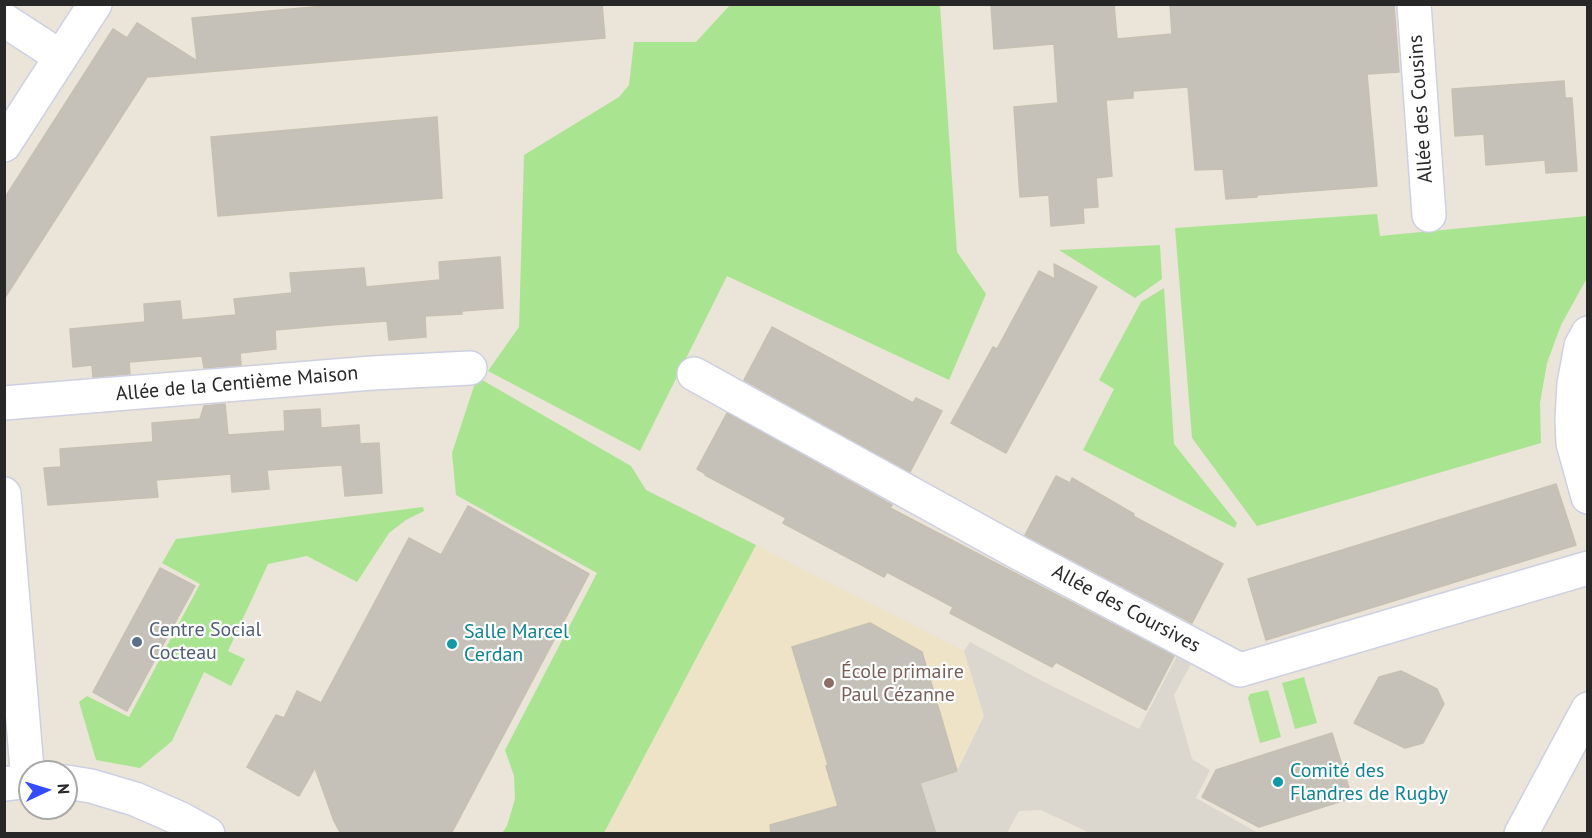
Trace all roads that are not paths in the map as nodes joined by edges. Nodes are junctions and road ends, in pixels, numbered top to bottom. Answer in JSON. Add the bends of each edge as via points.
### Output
{"nodes":[{"id":1,"x":95,"y":4,"type":"edge"},
{"id":2,"x":1414,"y":4,"type":"edge"},
{"id":3,"x":4,"y":20,"type":"edge"},
{"id":4,"x":61,"y":57,"type":"junction"},
{"id":5,"x":4,"y":145,"type":"edge"},
{"id":6,"x":1429,"y":214,"type":"dead end"},
{"id":7,"x":1587,"y":333,"type":"edge"},
{"id":8,"x":470,"y":368,"type":"dead end"},
{"id":9,"x":694,"y":374,"type":"dead end"},
{"id":10,"x":4,"y":403,"type":"edge"},
{"id":11,"x":4,"y":494,"type":"edge"},
{"id":12,"x":1587,"y":498,"type":"edge"},
{"id":13,"x":1587,"y":568,"type":"edge"},
{"id":14,"x":1587,"y":709,"type":"edge"},
{"id":15,"x":20,"y":760,"type":"edge"},
{"id":16,"x":78,"y":784,"type":"edge"},
{"id":17,"x":208,"y":834,"type":"edge"},
{"id":18,"x":1521,"y":834,"type":"edge"}],
"edges":[{"from":1,"to":4,"type":"street"},
{"from":2,"to":6,"type":"street","name":"Allée des Cousins"},
{"from":3,"to":4,"type":"street"},
{"from":4,"to":5,"type":"street"},
{"from":7,"to":12,"type":"street","via":[[1574,384],[1572,420],[1573,443]]},
{"from":8,"to":10,"type":"street","name":"Allée de la Centième Maison"},
{"from":9,"to":13,"type":"street","name":"Allée des Coursives","via":[[1240,670]]},
{"from":11,"to":15,"type":"street"},
{"from":14,"to":18,"type":"street"},
{"from":16,"to":17,"type":"street","via":[[135,799]]}]}
